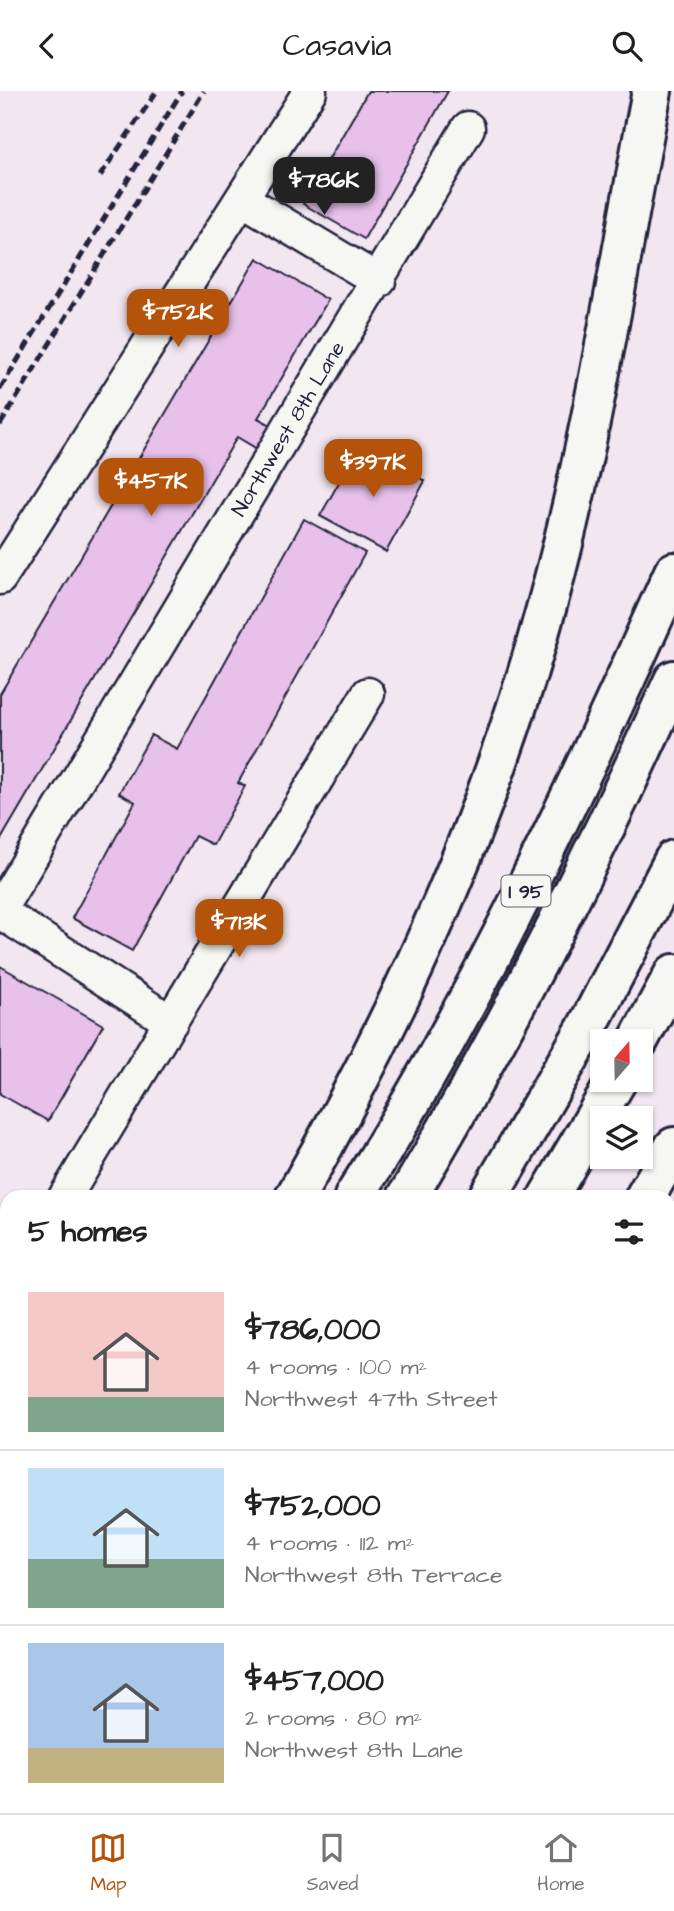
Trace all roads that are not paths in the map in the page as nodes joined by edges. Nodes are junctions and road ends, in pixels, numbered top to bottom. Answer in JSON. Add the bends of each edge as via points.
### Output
{"nodes":[{"id":1,"x":310,"y":91,"type":"edge"},
{"id":2,"x":652,"y":91,"type":"edge"},
{"id":3,"x":468,"y":128,"type":"dead end"},
{"id":4,"x":242,"y":198,"type":"junction"},
{"id":5,"x":379,"y":281,"type":"junction"},
{"id":6,"x":674,"y":572,"type":"edge"},
{"id":7,"x":0,"y":578,"type":"edge"},
{"id":8,"x":674,"y":680,"type":"edge"},
{"id":9,"x":368,"y":694,"type":"dead end"},
{"id":10,"x":674,"y":860,"type":"edge"},
{"id":11,"x":0,"y":911,"type":"edge"},
{"id":12,"x":674,"y":974,"type":"edge"},
{"id":13,"x":171,"y":1021,"type":"junction"},
{"id":14,"x":644,"y":1029,"type":"edge"},
{"id":15,"x":610,"y":1092,"type":"edge"},
{"id":16,"x":674,"y":1147,"type":"edge"},
{"id":17,"x":69,"y":1190,"type":"edge"},
{"id":18,"x":299,"y":1190,"type":"edge"},
{"id":19,"x":358,"y":1190,"type":"edge"},
{"id":20,"x":411,"y":1190,"type":"edge"},
{"id":21,"x":492,"y":1190,"type":"edge"},
{"id":22,"x":552,"y":1190,"type":"edge"},
{"id":23,"x":649,"y":1190,"type":"edge"}],
"edges":[{"from":1,"to":4,"type":"street"},
{"from":2,"to":18,"type":"highway","via":[[573,495],[550,597],[522,689],[433,928],[368,1066]]},
{"from":3,"to":5,"type":"street","name":"Northwest 8th Lane"},
{"from":4,"to":5,"type":"street"},
{"from":4,"to":7,"type":"street"},
{"from":5,"to":11,"type":"street","name":"Northwest 8th Lane"},
{"from":6,"to":19,"type":"highway","number":"I 95","via":[[527,891],[448,1039]]},
{"from":8,"to":20,"type":"highway","via":[[563,918]]},
{"from":9,"to":13,"type":"street"},
{"from":10,"to":21,"type":"highway","via":[[586,1029]]},
{"from":11,"to":13,"type":"street"},
{"from":12,"to":14,"type":"highway"},
{"from":13,"to":17,"type":"street"},
{"from":15,"to":22,"type":"highway"},
{"from":16,"to":23,"type":"highway"}]}
